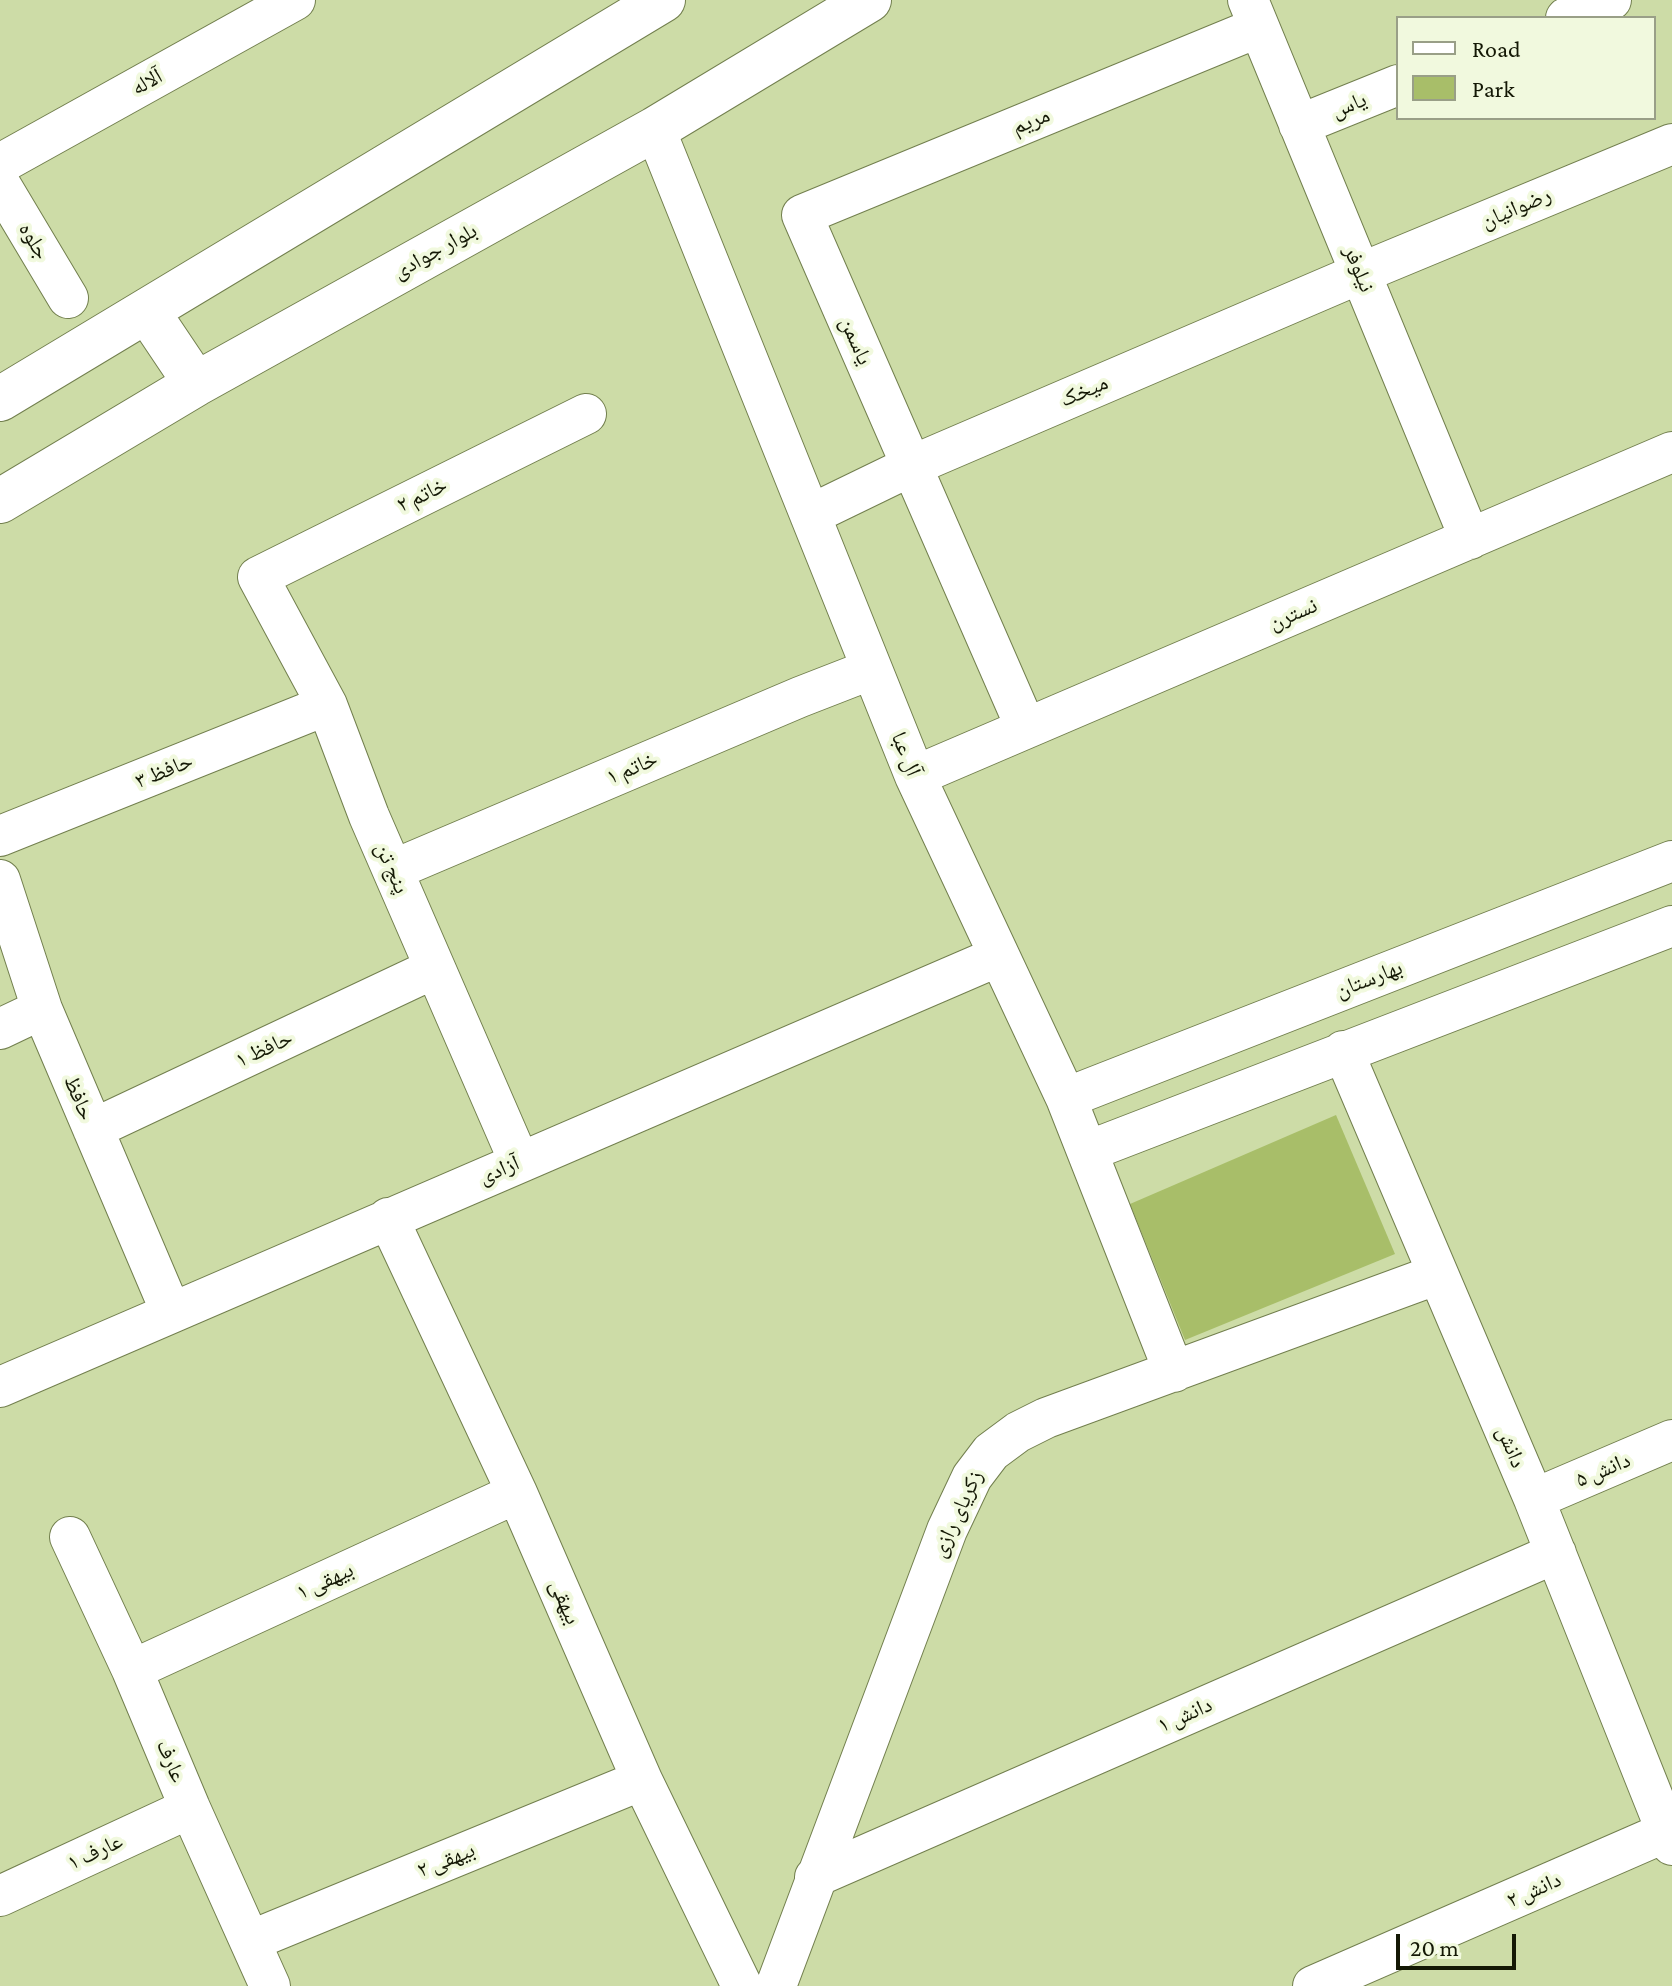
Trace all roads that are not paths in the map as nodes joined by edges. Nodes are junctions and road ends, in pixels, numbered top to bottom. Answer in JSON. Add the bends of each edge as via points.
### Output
{"nodes":[{"id":1,"x":295,"y":0,"type":"edge"},
{"id":2,"x":663,"y":0,"type":"edge"},
{"id":3,"x":869,"y":0,"type":"edge"},
{"id":4,"x":1611,"y":0,"type":"edge"},
{"id":5,"x":1254,"y":14,"type":"edge"},
{"id":6,"x":1571,"y":16,"type":"edge"},
{"id":7,"x":1396,"y":86,"type":"edge"},
{"id":8,"x":1299,"y":125,"type":"junction"},
{"id":9,"x":655,"y":129,"type":"junction"},
{"id":10,"x":1672,"y":144,"type":"edge"},
{"id":11,"x":0,"y":164,"type":"edge"},
{"id":12,"x":0,"y":184,"type":"edge"},
{"id":13,"x":802,"y":215,"type":"joint"},
{"id":14,"x":1361,"y":273,"type":"junction"},
{"id":15,"x":68,"y":298,"type":"dead end"},
{"id":16,"x":147,"y":311,"type":"junction"},
{"id":17,"x":196,"y":384,"type":"junction"},
{"id":18,"x":0,"y":399,"type":"edge"},
{"id":19,"x":586,"y":414,"type":"dead end"},
{"id":20,"x":1672,"y":452,"type":"edge"},
{"id":21,"x":911,"y":466,"type":"junction"},
{"id":22,"x":0,"y":501,"type":"edge"},
{"id":23,"x":810,"y":515,"type":"junction"},
{"id":24,"x":1470,"y":539,"type":"junction"},
{"id":25,"x":258,"y":577,"type":"joint"},
{"id":26,"x":872,"y":669,"type":"junction"},
{"id":27,"x":327,"y":705,"type":"junction"},
{"id":28,"x":1026,"y":728,"type":"junction"},
{"id":29,"x":915,"y":776,"type":"junction"},
{"id":30,"x":0,"y":836,"type":"edge"},
{"id":31,"x":1672,"y":861,"type":"edge"},
{"id":32,"x":393,"y":870,"type":"junction"},
{"id":33,"x":0,"y":880,"type":"edge"},
{"id":34,"x":1672,"y":926,"type":"edge"},
{"id":35,"x":999,"y":956,"type":"junction"},
{"id":36,"x":435,"y":968,"type":"junction"},
{"id":37,"x":42,"y":1009,"type":"junction"},
{"id":38,"x":0,"y":1029,"type":"edge"},
{"id":39,"x":1343,"y":1051,"type":"junction"},
{"id":40,"x":1066,"y":1098,"type":"junction"},
{"id":41,"x":93,"y":1129,"type":"junction"},
{"id":42,"x":1088,"y":1151,"type":"junction"},
{"id":43,"x":519,"y":1161,"type":"junction"},
{"id":44,"x":388,"y":1218,"type":"junction"},
{"id":45,"x":1438,"y":1274,"type":"junction"},
{"id":46,"x":171,"y":1312,"type":"junction"},
{"id":47,"x":1174,"y":1372,"type":"junction"},
{"id":48,"x":0,"y":1387,"type":"edge"},
{"id":49,"x":1672,"y":1440,"type":"edge"},
{"id":50,"x":517,"y":1493,"type":"junction"},
{"id":51,"x":1534,"y":1499,"type":"junction"},
{"id":52,"x":70,"y":1537,"type":"dead end"},
{"id":53,"x":1556,"y":1553,"type":"junction"},
{"id":54,"x":132,"y":1670,"type":"junction"},
{"id":55,"x":1660,"y":1772,"type":"edge"},
{"id":56,"x":642,"y":1780,"type":"junction"},
{"id":57,"x":190,"y":1808,"type":"junction"},
{"id":58,"x":1669,"y":1838,"type":"edge"},
{"id":59,"x":815,"y":1877,"type":"junction"},
{"id":60,"x":0,"y":1896,"type":"edge"},
{"id":61,"x":250,"y":1941,"type":"junction"},
{"id":62,"x":270,"y":1986,"type":"edge"},
{"id":63,"x":742,"y":1986,"type":"edge"},
{"id":64,"x":776,"y":1986,"type":"edge"},
{"id":65,"x":1313,"y":1986,"type":"edge"}],
"edges":[{"from":1,"to":11,"type":"street","name":"آلاله"},
{"from":2,"to":16,"type":"street"},
{"from":3,"to":9,"type":"street","name":"بلوار جوادی"},
{"from":4,"to":6,"type":"street"},
{"from":5,"to":8,"type":"street","name":"نیلوفر"},
{"from":5,"to":13,"type":"street","name":"مریم"},
{"from":7,"to":8,"type":"street","name":"یاس"},
{"from":8,"to":14,"type":"street","name":"نیلوفر"},
{"from":9,"to":17,"type":"street","name":"بلوار جوادی"},
{"from":9,"to":23,"type":"street","name":"آل عبا"},
{"from":10,"to":14,"type":"street","name":"رضوانیان"},
{"from":12,"to":15,"type":"street","name":"جلوه"},
{"from":13,"to":21,"type":"street","name":"یاسمن"},
{"from":14,"to":21,"type":"street","name":"میخک"},
{"from":14,"to":24,"type":"street","name":"نیلوفر"},
{"from":16,"to":17,"type":"street"},
{"from":16,"to":18,"type":"street"},
{"from":17,"to":22,"type":"street","name":"بلوار جوادی"},
{"from":19,"to":25,"type":"street","name":"خاتم ۲"},
{"from":20,"to":24,"type":"street","name":"نسترن"},
{"from":21,"to":23,"type":"street","name":"میخک"},
{"from":21,"to":28,"type":"street","name":"یاسمن"},
{"from":23,"to":26,"type":"street","name":"آل عبا"},
{"from":24,"to":28,"type":"street","name":"نسترن"},
{"from":25,"to":27,"type":"street","name":"پنج تن"},
{"from":26,"to":29,"type":"street","name":"آل عبا"},
{"from":26,"to":32,"type":"street","name":"خاتم ۱"},
{"from":27,"to":30,"type":"street","name":"حافظ ۳"},
{"from":27,"to":32,"type":"street","name":"پنج تن"},
{"from":28,"to":29,"type":"street","name":"نسترن"},
{"from":29,"to":35,"type":"street","name":"آل عبا"},
{"from":31,"to":40,"type":"street","name":"بهارستان"},
{"from":32,"to":36,"type":"street","name":"پنج تن"},
{"from":33,"to":37,"type":"street","name":"حافظ"},
{"from":34,"to":39,"type":"street"},
{"from":35,"to":40,"type":"street","name":"آل عبا"},
{"from":35,"to":43,"type":"street","name":"آزادی"},
{"from":36,"to":41,"type":"street","name":"حافظ ۱"},
{"from":36,"to":43,"type":"street","name":"پنج تن"},
{"from":37,"to":38,"type":"street"},
{"from":37,"to":41,"type":"street","name":"حافظ"},
{"from":39,"to":42,"type":"street"},
{"from":39,"to":45,"type":"street","name":"دانش"},
{"from":40,"to":42,"type":"street","name":"آل عبا"},
{"from":41,"to":46,"type":"street","name":"حافظ"},
{"from":42,"to":47,"type":"street","name":"آل عبا"},
{"from":43,"to":44,"type":"street","name":"آزادی"},
{"from":44,"to":46,"type":"street","name":"آزادی"},
{"from":44,"to":50,"type":"street","name":"بیهقی"},
{"from":45,"to":47,"type":"street","name":"زکریای رازی"},
{"from":45,"to":51,"type":"street","name":"دانش"},
{"from":46,"to":48,"type":"street","name":"آزادی"},
{"from":47,"to":59,"type":"street","name":"زکریای رازی","via":[[1046,1418],[1004,1441],[980,1464],[947,1530]]},
{"from":49,"to":51,"type":"street","name":"دانش ۵"},
{"from":50,"to":54,"type":"street","name":"بیهقی ۱"},
{"from":50,"to":56,"type":"street","name":"بیهقی"},
{"from":51,"to":53,"type":"street","name":"دانش"},
{"from":52,"to":54,"type":"street","name":"عارف"},
{"from":53,"to":55,"type":"street","name":"دانش"},
{"from":53,"to":59,"type":"street","name":"دانش ۱"},
{"from":54,"to":57,"type":"street","name":"عارف"},
{"from":55,"to":58,"type":"street","name":"دانش"},
{"from":56,"to":61,"type":"street","name":"بیهقی ۲"},
{"from":56,"to":63,"type":"street","name":"بیهقی"},
{"from":57,"to":60,"type":"street","name":"عارف ۱"},
{"from":57,"to":61,"type":"street","name":"عارف"},
{"from":58,"to":65,"type":"street","name":"دانش ۲"},
{"from":59,"to":64,"type":"street","name":"زکریای رازی"},
{"from":61,"to":62,"type":"street","name":"عارف"}]}
